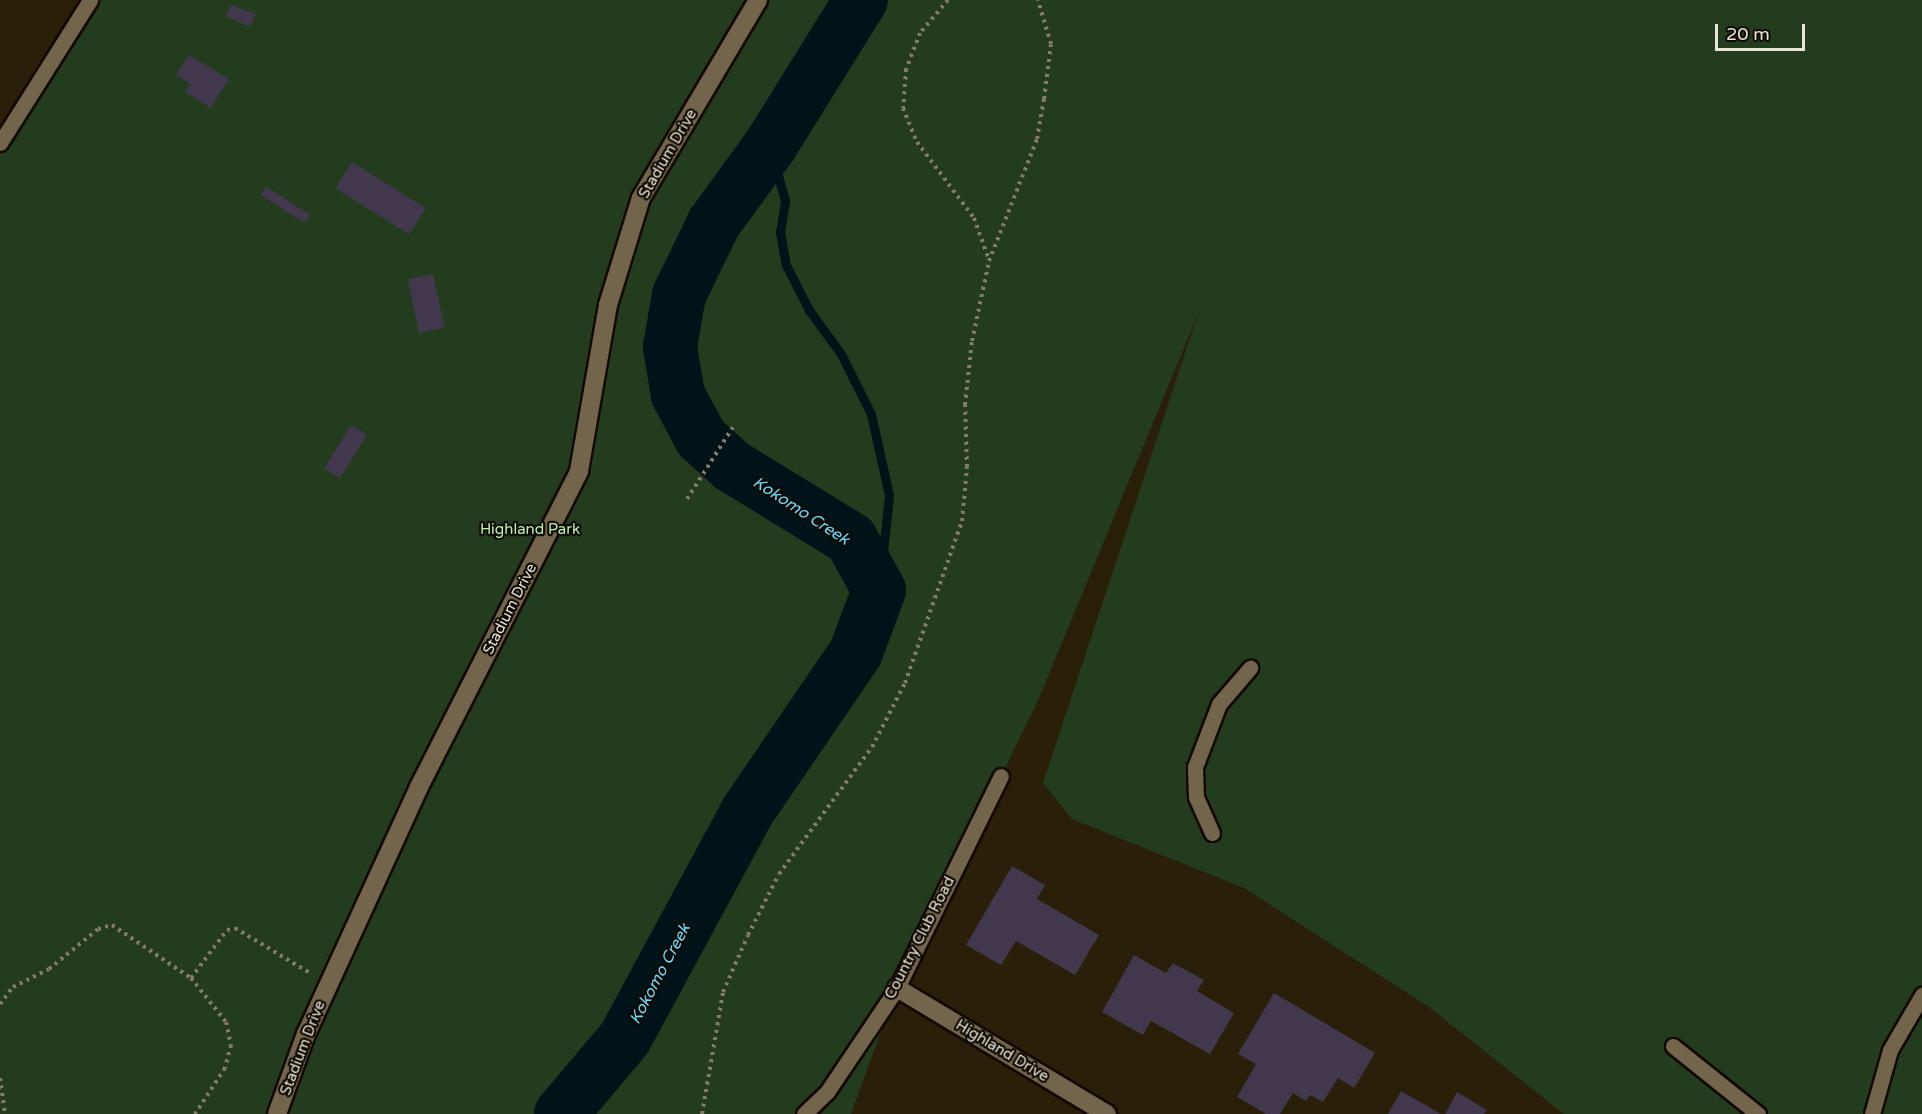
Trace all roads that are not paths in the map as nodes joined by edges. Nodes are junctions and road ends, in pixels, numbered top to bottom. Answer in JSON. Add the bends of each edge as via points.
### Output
{"nodes":[{"id":1,"x":90,"y":0,"type":"edge"},
{"id":2,"x":758,"y":0,"type":"edge"},
{"id":3,"x":0,"y":142,"type":"edge"},
{"id":4,"x":1250,"y":668,"type":"dead end"},
{"id":5,"x":1001,"y":776,"type":"dead end"},
{"id":6,"x":1212,"y":832,"type":"dead end"},
{"id":7,"x":897,"y":987,"type":"junction"},
{"id":8,"x":1922,"y":994,"type":"edge"},
{"id":9,"x":1673,"y":1046,"type":"dead end"},
{"id":10,"x":827,"y":1092,"type":"junction"},
{"id":11,"x":277,"y":1114,"type":"edge"},
{"id":12,"x":804,"y":1114,"type":"edge"},
{"id":13,"x":819,"y":1114,"type":"edge"},
{"id":14,"x":1107,"y":1114,"type":"edge"},
{"id":15,"x":1758,"y":1114,"type":"edge"},
{"id":16,"x":1872,"y":1114,"type":"edge"}],
"edges":[{"from":1,"to":3,"type":"lane"},
{"from":2,"to":11,"type":"street","name":"Stadium Drive","via":[[641,198],[608,305],[579,471],[419,787],[328,986]]},
{"from":4,"to":6,"type":"lane","via":[[1219,704],[1195,766],[1196,797]]},
{"from":5,"to":7,"type":"lane","name":"Country Club Road"},
{"from":7,"to":10,"type":"lane","name":"Country Club Road"},
{"from":7,"to":14,"type":"street","name":"Highland Drive"},
{"from":8,"to":16,"type":"lane","via":[[1890,1050]]},
{"from":9,"to":15,"type":"lane"},
{"from":10,"to":12,"type":"lane","name":"Country Club Road"},
{"from":10,"to":13,"type":"lane","name":"Country Club Road"}]}
